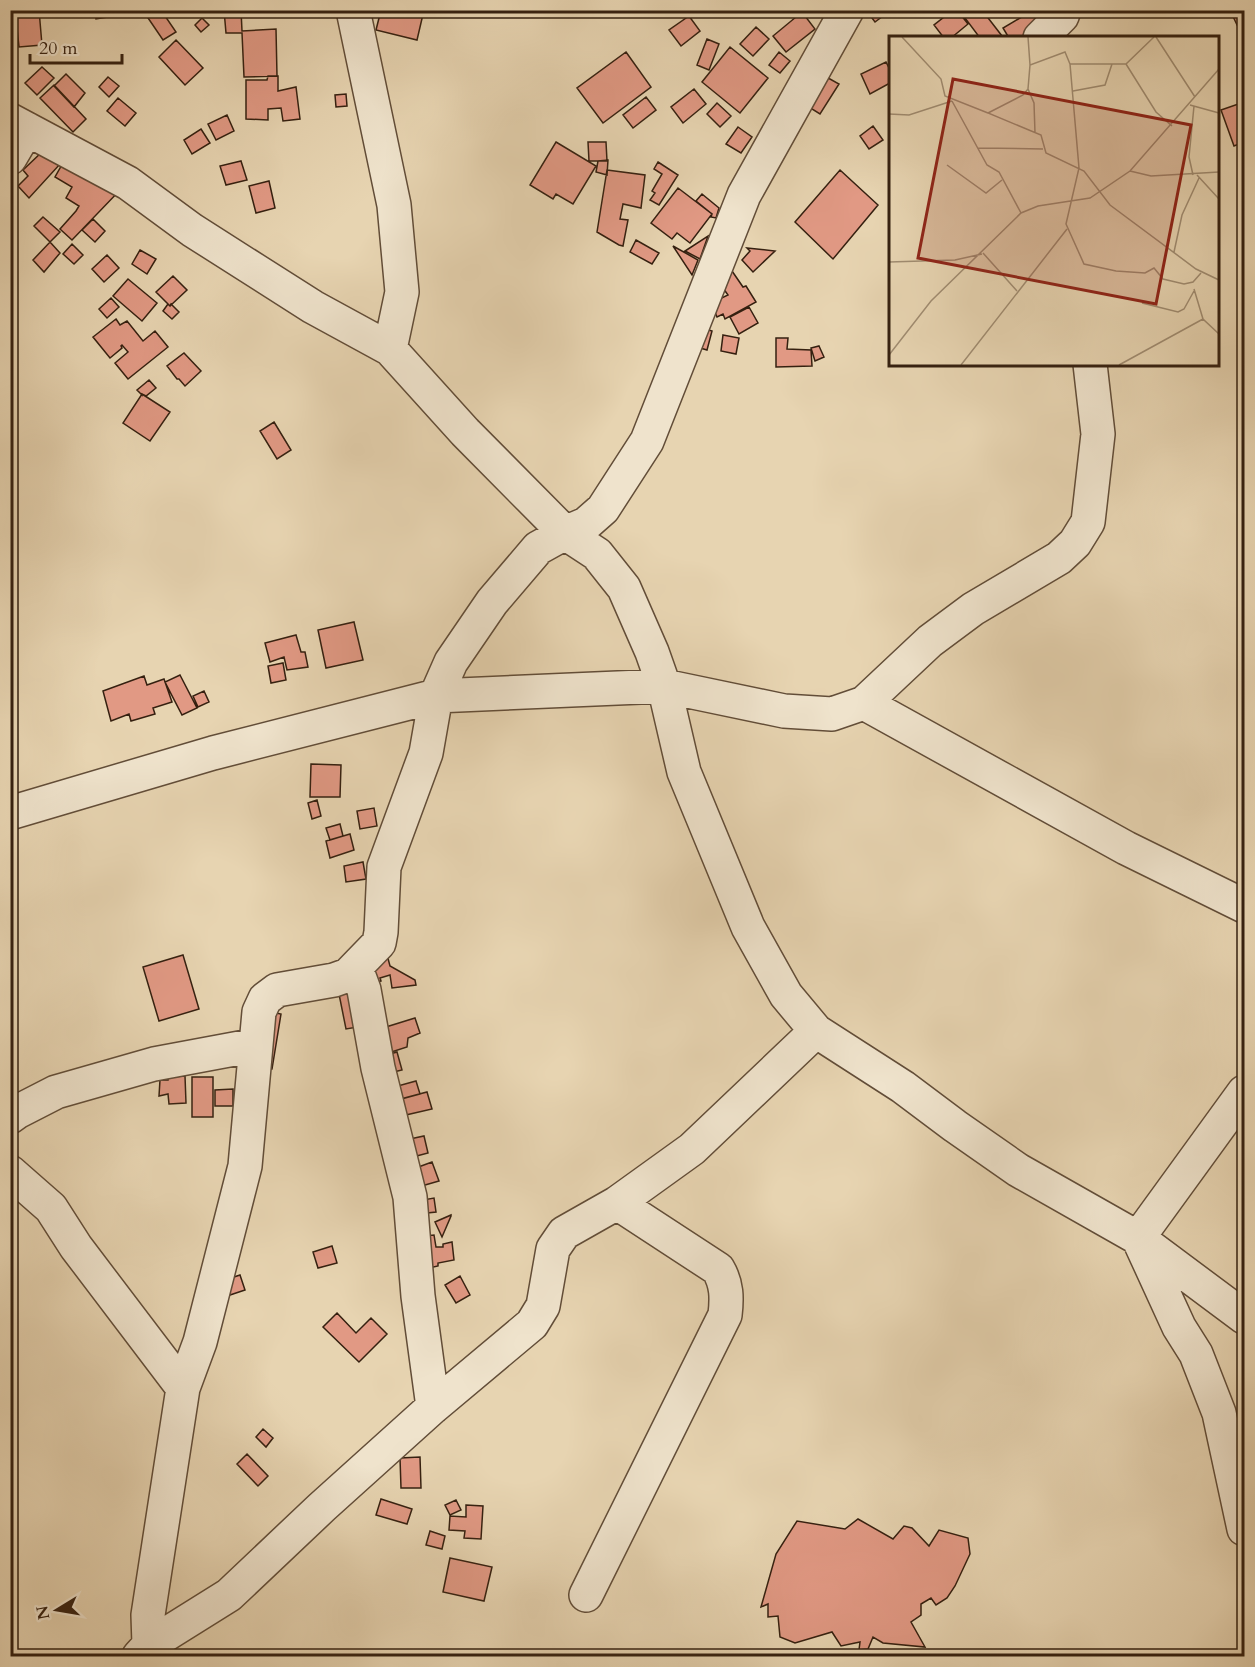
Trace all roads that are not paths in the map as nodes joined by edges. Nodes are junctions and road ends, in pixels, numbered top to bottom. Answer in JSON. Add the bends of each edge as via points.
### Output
{"nodes":[{"id":1,"x":353,"y":10,"type":"edge"},
{"id":2,"x":847,"y":10,"type":"edge"},
{"id":3,"x":1064,"y":10,"type":"edge"},
{"id":4,"x":1042,"y":36,"type":"edge"},
{"id":5,"x":19,"y":125,"type":"edge"},
{"id":6,"x":10,"y":158,"type":"edge"},
{"id":7,"x":390,"y":349,"type":"junction"},
{"id":8,"x":1090,"y":366,"type":"edge"},
{"id":9,"x":565,"y":533,"type":"junction"},
{"id":10,"x":664,"y":686,"type":"junction"},
{"id":11,"x":436,"y":696,"type":"junction"},
{"id":12,"x":864,"y":703,"type":"junction"},
{"id":13,"x":10,"y":813,"type":"edge"},
{"id":14,"x":1245,"y":906,"type":"edge"},
{"id":15,"x":356,"y":968,"type":"junction"},
{"id":16,"x":816,"y":1031,"type":"junction"},
{"id":17,"x":256,"y":1045,"type":"junction"},
{"id":18,"x":1245,"y":1092,"type":"edge"},
{"id":19,"x":10,"y":1117,"type":"edge"},
{"id":20,"x":10,"y":1172,"type":"edge"},
{"id":21,"x":617,"y":1203,"type":"junction"},
{"id":22,"x":1138,"y":1238,"type":"junction"},
{"id":23,"x":1245,"y":1317,"type":"edge"},
{"id":24,"x":183,"y":1388,"type":"junction"},
{"id":25,"x":433,"y":1407,"type":"junction"},
{"id":26,"x":1245,"y":1529,"type":"edge"},
{"id":27,"x":586,"y":1595,"type":"dead end"},
{"id":28,"x":148,"y":1653,"type":"edge"}],
"edges":[{"from":1,"to":7,"type":"street","via":[[394,205],[402,292]]},
{"from":2,"to":9,"type":"street","via":[[744,195],[647,441],[603,509],[586,524]]},
{"from":3,"to":4,"type":"street"},
{"from":5,"to":6,"type":"street"},
{"from":5,"to":7,"type":"street","via":[[128,183],[202,237]]},
{"from":7,"to":9,"type":"street"},
{"from":8,"to":12,"type":"street","via":[[1098,434],[1088,522],[1075,543],[1059,558],[973,609],[930,641]]},
{"from":9,"to":10,"type":"street","via":[[597,555],[624,588]]},
{"from":9,"to":11,"type":"street","via":[[538,548],[492,602],[451,662]]},
{"from":10,"to":11,"type":"street"},
{"from":10,"to":12,"type":"street","via":[[784,711],[832,714]]},
{"from":10,"to":16,"type":"street","via":[[684,772],[748,927],[786,995]]},
{"from":11,"to":13,"type":"street","via":[[213,753]]},
{"from":11,"to":15,"type":"street","via":[[426,753],[384,867],[379,943]]},
{"from":12,"to":14,"type":"street","via":[[1126,848]]},
{"from":15,"to":17,"type":"street","via":[[334,980],[277,990],[265,999],[259,1012]]},
{"from":15,"to":25,"type":"street","via":[[410,1197]]},
{"from":16,"to":21,"type":"street","via":[[692,1149]]},
{"from":16,"to":22,"type":"street","via":[[903,1087],[1018,1170]]},
{"from":17,"to":19,"type":"street","via":[[154,1064],[56,1092]]},
{"from":17,"to":24,"type":"street","via":[[245,1166],[206,1322]]},
{"from":18,"to":22,"type":"street"},
{"from":20,"to":24,"type":"street","via":[[51,1208]]},
{"from":21,"to":25,"type":"street","via":[[564,1233],[553,1249],[543,1306],[532,1324]]},
{"from":21,"to":27,"type":"street","via":[[718,1269],[727,1295],[725,1315]]},
{"from":22,"to":23,"type":"street"},
{"from":22,"to":26,"type":"street","via":[[1179,1327],[1196,1354],[1220,1413]]},
{"from":24,"to":28,"type":"street","via":[[148,1615]]},
{"from":25,"to":28,"type":"street","via":[[229,1595]]}]}
